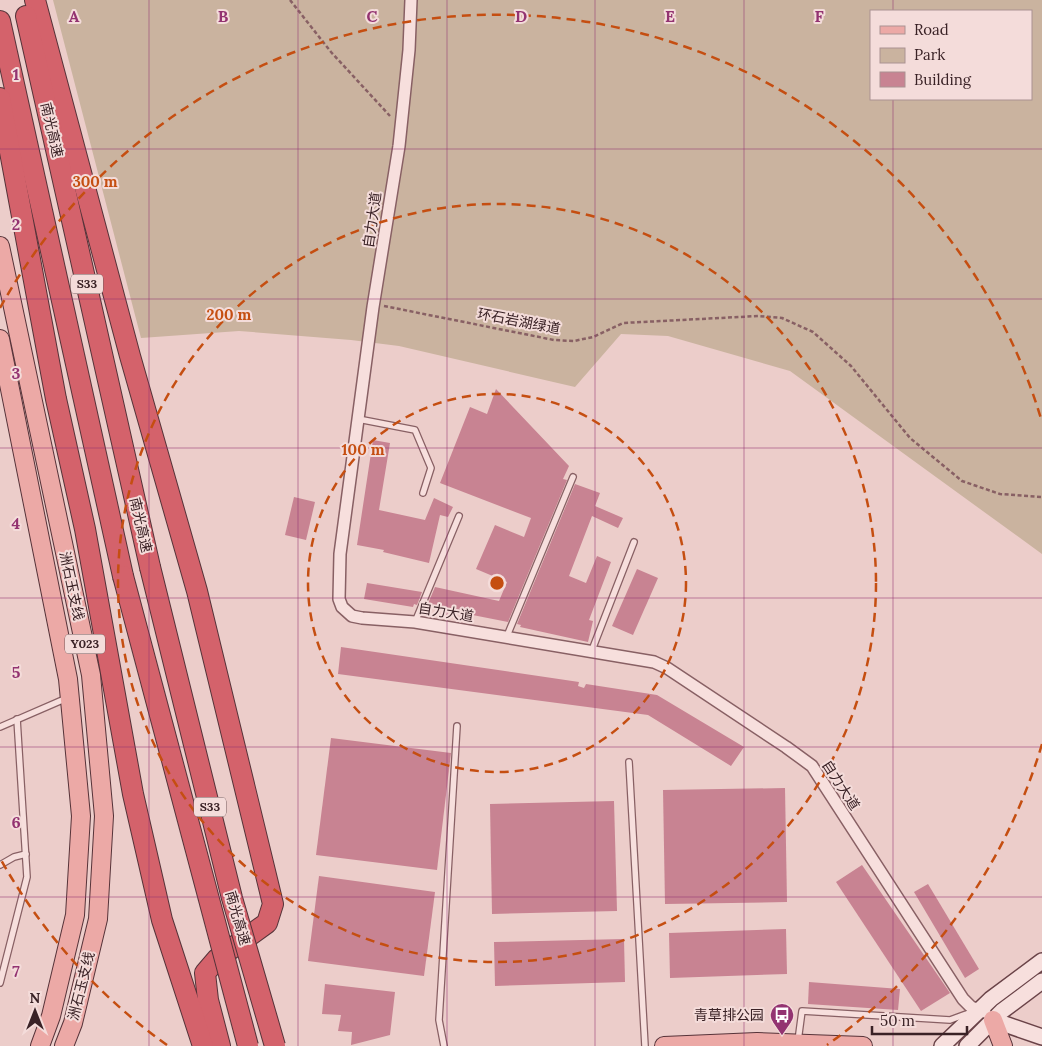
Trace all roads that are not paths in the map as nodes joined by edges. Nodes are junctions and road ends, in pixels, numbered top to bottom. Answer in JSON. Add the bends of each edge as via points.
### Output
{"nodes":[{"id":1,"x":23,"y":0,"type":"edge"},
{"id":2,"x":35,"y":0,"type":"edge"},
{"id":3,"x":411,"y":0,"type":"edge"},
{"id":4,"x":0,"y":21,"type":"edge"},
{"id":5,"x":0,"y":98,"type":"edge"},
{"id":6,"x":0,"y":246,"type":"edge"},
{"id":7,"x":0,"y":339,"type":"edge"},
{"id":8,"x":358,"y":419,"type":"junction"},
{"id":9,"x":573,"y":477,"type":"dead end"},
{"id":10,"x":423,"y":493,"type":"dead end"},
{"id":11,"x":459,"y":516,"type":"dead end"},
{"id":12,"x":634,"y":542,"type":"dead end"},
{"id":13,"x":415,"y":622,"type":"junction"},
{"id":14,"x":507,"y":636,"type":"junction"},
{"id":15,"x":592,"y":650,"type":"junction"},
{"id":16,"x":70,"y":696,"type":"junction"},
{"id":17,"x":17,"y":720,"type":"junction"},
{"id":18,"x":457,"y":726,"type":"dead end"},
{"id":19,"x":0,"y":727,"type":"edge"},
{"id":20,"x":628,"y":762,"type":"dead end"},
{"id":21,"x":26,"y":854,"type":"junction"},
{"id":22,"x":0,"y":865,"type":"edge"},
{"id":23,"x":1042,"y":961,"type":"edge"},
{"id":24,"x":1042,"y":981,"type":"edge"},
{"id":25,"x":0,"y":983,"type":"edge"},
{"id":26,"x":986,"y":1015,"type":"junction"},
{"id":27,"x":1042,"y":1037,"type":"edge"},
{"id":28,"x":798,"y":1043,"type":"junction"},
{"id":29,"x":40,"y":1046,"type":"edge"},
{"id":30,"x":64,"y":1046,"type":"edge"},
{"id":31,"x":203,"y":1046,"type":"edge"},
{"id":32,"x":220,"y":1046,"type":"edge"},
{"id":33,"x":248,"y":1046,"type":"edge"},
{"id":34,"x":275,"y":1046,"type":"edge"},
{"id":35,"x":444,"y":1046,"type":"edge"},
{"id":36,"x":645,"y":1046,"type":"edge"},
{"id":37,"x":664,"y":1046,"type":"edge"},
{"id":38,"x":864,"y":1046,"type":"edge"},
{"id":39,"x":942,"y":1046,"type":"edge"},
{"id":40,"x":967,"y":1046,"type":"edge"},
{"id":41,"x":1003,"y":1046,"type":"edge"}],
"edges":[{"from":1,"to":34,"type":"highway","name":"南光高速","number":"S33","bridge":true,"via":[[150,567],[232,898]]},
{"from":2,"to":32,"type":"highway","via":[[197,591],[273,904],[267,923],[217,959],[205,974]]},
{"from":3,"to":8,"type":"street","name":"自力大道","via":[[401,128]]},
{"from":4,"to":33,"type":"highway","name":"南光高速","number":"S33","bridge":true,"via":[[123,576]]},
{"from":5,"to":31,"type":"highway","via":[[56,399],[85,529],[132,794],[162,920]]},
{"from":6,"to":30,"type":"main road","name":"洲石玉支线","number":"Y023","via":[[91,675],[103,806],[98,919]]},
{"from":7,"to":16,"type":"main road","name":"洲石玉支线","number":"Y023"},
{"from":8,"to":10,"type":"lane","via":[[415,430],[431,468]]},
{"from":8,"to":13,"type":"street","name":"自力大道","via":[[340,554],[342,607],[352,616]]},
{"from":9,"to":14,"type":"lane"},
{"from":11,"to":13,"type":"lane"},
{"from":12,"to":15,"type":"lane"},
{"from":13,"to":14,"type":"street","name":"自力大道"},
{"from":14,"to":15,"type":"street","name":"自力大道"},
{"from":15,"to":26,"type":"street","name":"自力大道","via":[[642,659],[667,668],[806,760],[955,988],[971,1007]]},
{"from":16,"to":17,"type":"lane"},
{"from":16,"to":29,"type":"main road","name":"洲石玉支线","number":"Y023","via":[[81,816],[75,915],[51,1016]]},
{"from":17,"to":19,"type":"lane"},
{"from":17,"to":21,"type":"lane"},
{"from":18,"to":35,"type":"lane","via":[[438,1020]]},
{"from":20,"to":36,"type":"lane"},
{"from":21,"to":22,"type":"lane"},
{"from":21,"to":25,"type":"lane","via":[[27,877]]},
{"from":23,"to":26,"type":"street","via":[[1005,988]]},
{"from":24,"to":26,"type":"street"},
{"from":26,"to":27,"type":"street"},
{"from":26,"to":28,"type":"lane","via":[[950,1020],[802,1011]]},
{"from":26,"to":39,"type":"street"},
{"from":26,"to":40,"type":"street"},
{"from":26,"to":41,"type":"main road"},
{"from":28,"to":37,"type":"main road"},
{"from":28,"to":38,"type":"main road"}]}
